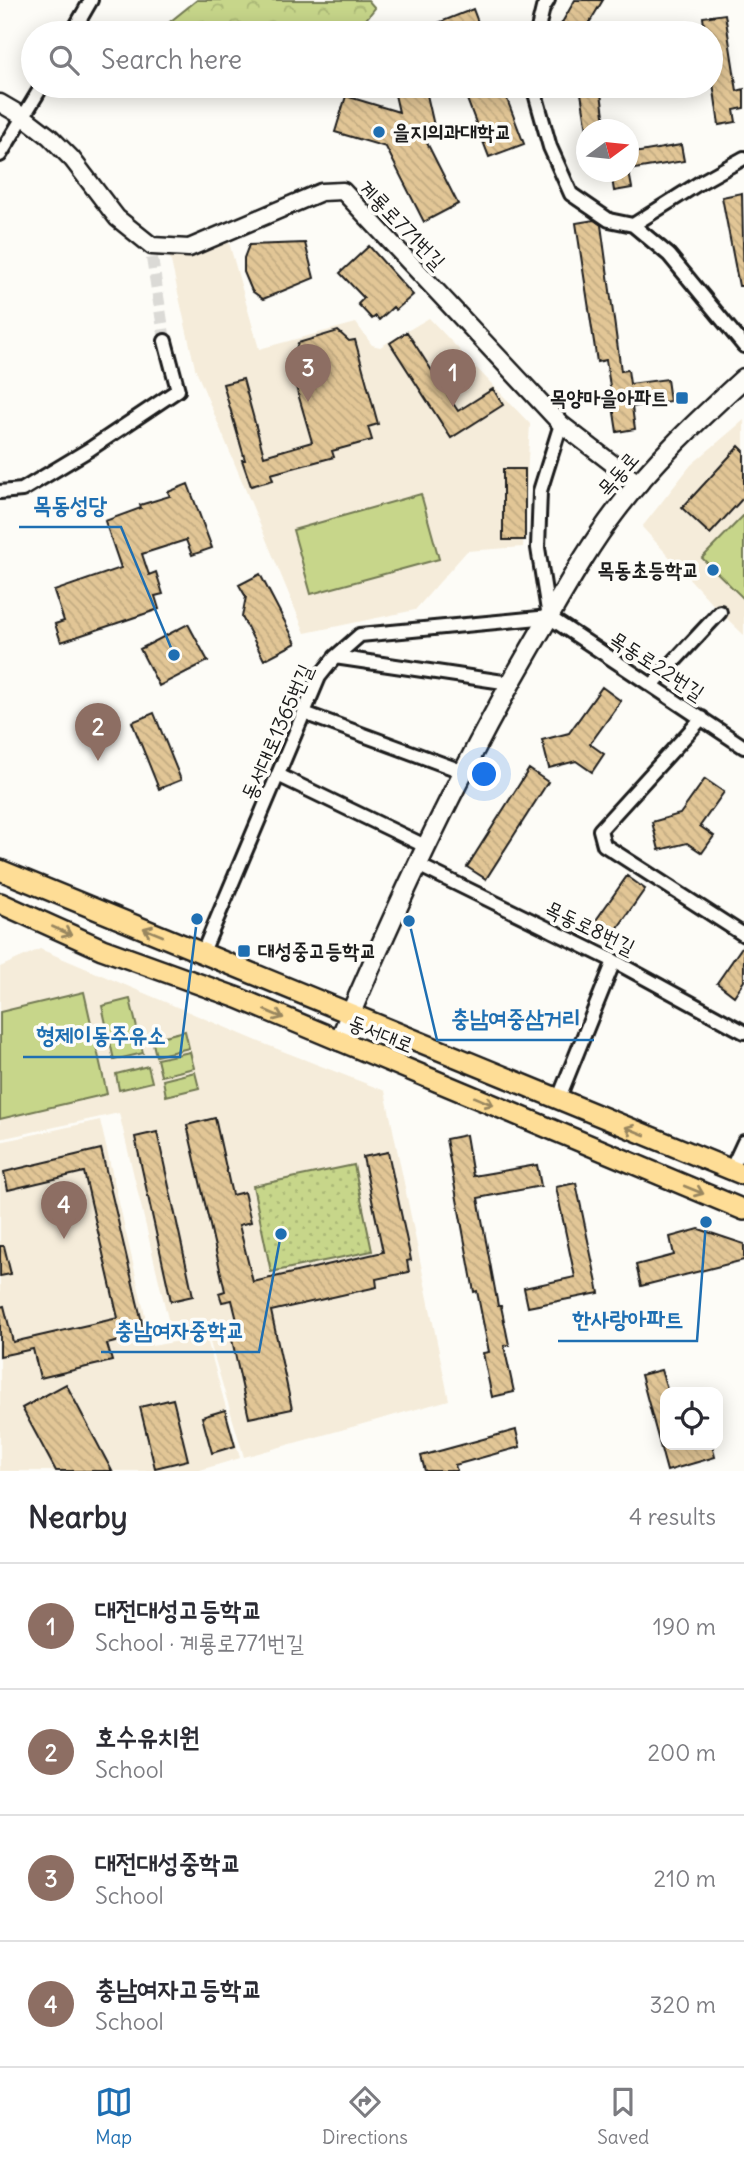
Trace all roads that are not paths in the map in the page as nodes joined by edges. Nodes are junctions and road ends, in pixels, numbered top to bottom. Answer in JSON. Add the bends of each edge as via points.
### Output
{"nodes":[{"id":1,"x":91,"y":0,"type":"edge"},
{"id":2,"x":548,"y":0,"type":"edge"},
{"id":3,"x":79,"y":21,"type":"edge"},
{"id":4,"x":540,"y":21,"type":"edge"},
{"id":5,"x":36,"y":98,"type":"edge"},
{"id":6,"x":536,"y":98,"type":"edge"},
{"id":7,"x":0,"y":103,"type":"edge"},
{"id":8,"x":24,"y":117,"type":"junction"},
{"id":9,"x":0,"y":155,"type":"edge"},
{"id":10,"x":744,"y":158,"type":"edge"},
{"id":11,"x":633,"y":225,"type":"junction"},
{"id":12,"x":165,"y":341,"type":"tunnel mouth"},
{"id":13,"x":744,"y":345,"type":"edge"},
{"id":14,"x":744,"y":377,"type":"edge"},
{"id":15,"x":561,"y":424,"type":"junction"},
{"id":16,"x":639,"y":484,"type":"junction"},
{"id":17,"x":0,"y":492,"type":"edge"},
{"id":18,"x":720,"y":612,"type":"dead end"},
{"id":19,"x":549,"y":617,"type":"junction"},
{"id":20,"x":335,"y":657,"type":"junction"},
{"id":21,"x":510,"y":683,"type":"junction"},
{"id":22,"x":652,"y":685,"type":"junction"},
{"id":23,"x":304,"y":713,"type":"junction"},
{"id":24,"x":702,"y":718,"type":"junction"},
{"id":25,"x":744,"y":747,"type":"edge"},
{"id":26,"x":464,"y":772,"type":"junction"},
{"id":27,"x":278,"y":775,"type":"junction"},
{"id":28,"x":425,"y":846,"type":"junction"},
{"id":29,"x":416,"y":864,"type":"junction"},
{"id":30,"x":0,"y":870,"type":"edge"},
{"id":31,"x":0,"y":903,"type":"edge"},
{"id":32,"x":744,"y":935,"type":"edge"},
{"id":33,"x":203,"y":952,"type":"junction"},
{"id":34,"x":614,"y":961,"type":"junction"},
{"id":35,"x":350,"y":1014,"type":"junction"},
{"id":36,"x":744,"y":1032,"type":"edge"},
{"id":37,"x":339,"y":1041,"type":"junction"},
{"id":38,"x":558,"y":1100,"type":"junction"},
{"id":39,"x":744,"y":1142,"type":"edge"},
{"id":40,"x":737,"y":1172,"type":"edge"},
{"id":41,"x":744,"y":1210,"type":"edge"}],
"edges":[{"from":1,"to":3,"type":"street"},
{"from":2,"to":4,"type":"street"},
{"from":5,"to":8,"type":"street"},
{"from":6,"to":11,"type":"street","via":[[550,148],[571,194],[609,220]]},
{"from":7,"to":8,"type":"street","name":"계룡로771번길"},
{"from":8,"to":9,"type":"street"},
{"from":8,"to":15,"type":"street","name":"계룡로771번길","via":[[72,159],[117,218],[152,252],[189,248],[321,192],[343,191]]},
{"from":10,"to":11,"type":"street"},
{"from":11,"to":13,"type":"street","via":[[668,255]]},
{"from":12,"to":17,"type":"street","via":[[178,390],[22,490]]},
{"from":14,"to":16,"type":"main road","name":"목동로","via":[[684,432]]},
{"from":15,"to":16,"type":"street","name":"계룡로771번길"},
{"from":15,"to":19,"type":"street","via":[[540,491],[538,548]]},
{"from":16,"to":19,"type":"main road","name":"목동로","via":[[615,512]]},
{"from":18,"to":22,"type":"street"},
{"from":19,"to":20,"type":"street","name":"동서대로1365번길","via":[[360,635]]},
{"from":19,"to":21,"type":"main road","name":"목동로"},
{"from":19,"to":22,"type":"street","name":"목동로22번길"},
{"from":20,"to":21,"type":"street"},
{"from":20,"to":23,"type":"street","name":"동서대로1365번길","via":[[319,677]]},
{"from":21,"to":26,"type":"main road","name":"목동로"},
{"from":22,"to":24,"type":"street","name":"목동로22번길"},
{"from":23,"to":26,"type":"street"},
{"from":23,"to":27,"type":"street","name":"동서대로1365번길"},
{"from":24,"to":25,"type":"street","name":"목동로22번길"},
{"from":24,"to":32,"type":"street","via":[[600,830],[604,845]]},
{"from":26,"to":28,"type":"main road","name":"목동로"},
{"from":27,"to":28,"type":"street"},
{"from":27,"to":33,"type":"street","name":"동서대로1365번길"},
{"from":28,"to":29,"type":"main road","name":"목동로"},
{"from":29,"to":34,"type":"street","name":"목동로8번길"},
{"from":29,"to":35,"type":"main road","name":"목동로"},
{"from":33,"to":30,"type":"main road","name":"동서대로","one_way":true},
{"from":31,"to":37,"type":"main road","name":"동서대로","one_way":true,"via":[[102,949],[238,998]]},
{"from":33,"to":35,"type":"main road","name":"동서대로"},
{"from":34,"to":36,"type":"street","name":"목동로8번길"},
{"from":34,"to":38,"type":"street"},
{"from":35,"to":37,"type":"main road","name":"목동로"},
{"from":35,"to":38,"type":"main road","name":"동서대로"},
{"from":37,"to":41,"type":"main road","name":"동서대로","one_way":true},
{"from":40,"to":38,"type":"main road","name":"동서대로","one_way":true},
{"from":39,"to":40,"type":"street","name":"동서대로"}]}
